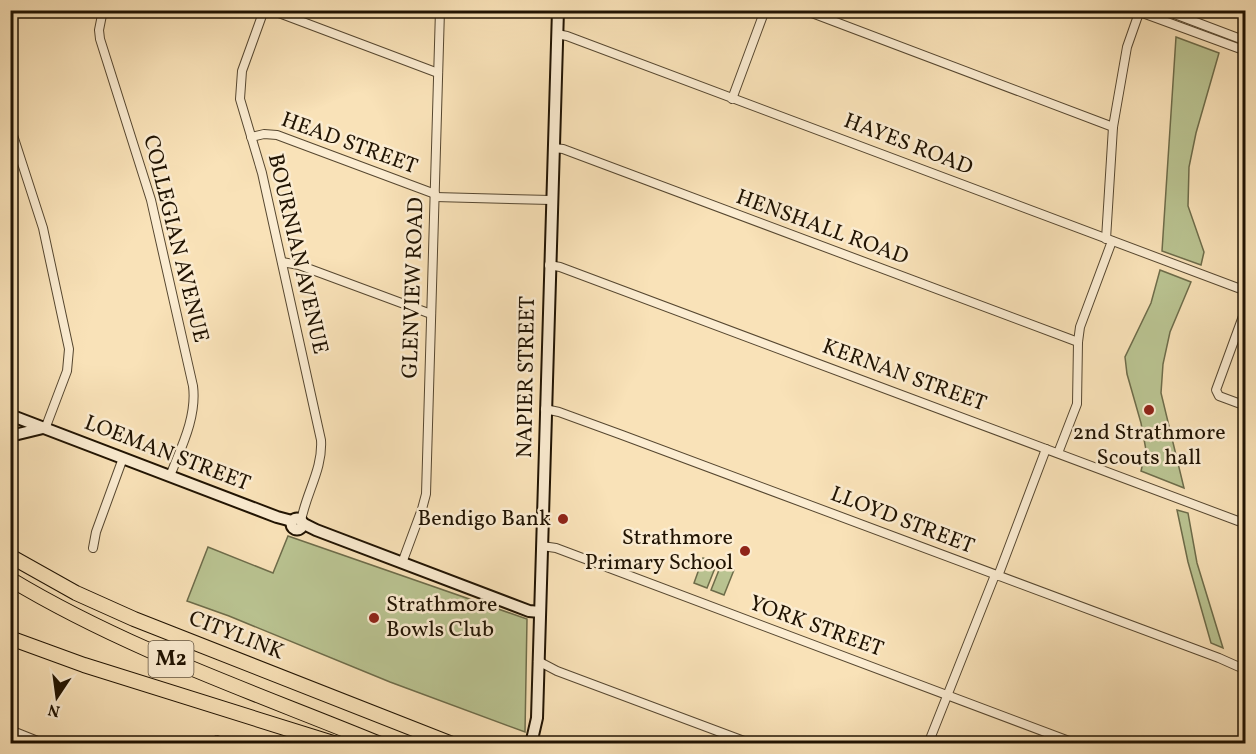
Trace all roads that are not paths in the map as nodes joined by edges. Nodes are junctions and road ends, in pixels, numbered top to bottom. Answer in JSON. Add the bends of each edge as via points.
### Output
{"nodes":[{"id":1,"x":103,"y":10,"type":"edge"},
{"id":2,"x":264,"y":10,"type":"edge"},
{"id":3,"x":271,"y":10,"type":"edge"},
{"id":4,"x":440,"y":10,"type":"edge"},
{"id":5,"x":558,"y":10,"type":"edge"},
{"id":6,"x":765,"y":10,"type":"edge"},
{"id":7,"x":804,"y":10,"type":"edge"},
{"id":8,"x":1164,"y":10,"type":"edge"},
{"id":9,"x":1139,"y":11,"type":"edge"},
{"id":10,"x":557,"y":34,"type":"junction"},
{"id":11,"x":1229,"y":40,"type":"junction"},
{"id":12,"x":1245,"y":42,"type":"edge"},
{"id":13,"x":1245,"y":51,"type":"edge"},
{"id":14,"x":438,"y":73,"type":"junction"},
{"id":15,"x":732,"y":99,"type":"junction"},
{"id":16,"x":10,"y":126,"type":"edge"},
{"id":17,"x":1113,"y":127,"type":"junction"},
{"id":18,"x":251,"y":136,"type":"junction"},
{"id":19,"x":554,"y":148,"type":"junction"},
{"id":20,"x":435,"y":196,"type":"junction"},
{"id":21,"x":551,"y":200,"type":"junction"},
{"id":22,"x":1109,"y":240,"type":"junction"},
{"id":23,"x":282,"y":262,"type":"junction"},
{"id":24,"x":549,"y":265,"type":"junction"},
{"id":25,"x":1245,"y":291,"type":"edge"},
{"id":26,"x":1245,"y":308,"type":"edge"},
{"id":27,"x":431,"y":314,"type":"junction"},
{"id":28,"x":1078,"y":342,"type":"junction"},
{"id":29,"x":1245,"y":406,"type":"edge"},
{"id":30,"x":545,"y":409,"type":"junction"},
{"id":31,"x":10,"y":415,"type":"edge"},
{"id":32,"x":44,"y":429,"type":"junction"},
{"id":33,"x":10,"y":436,"type":"edge"},
{"id":34,"x":1046,"y":449,"type":"junction"},
{"id":35,"x":1058,"y":453,"type":"junction"},
{"id":36,"x":123,"y":458,"type":"junction"},
{"id":37,"x":170,"y":476,"type":"junction"},
{"id":38,"x":297,"y":523,"type":"junction"},
{"id":39,"x":1245,"y":524,"type":"edge"},
{"id":40,"x":542,"y":546,"type":"junction"},
{"id":41,"x":93,"y":548,"type":"dead end"},
{"id":42,"x":10,"y":556,"type":"edge"},
{"id":43,"x":402,"y":563,"type":"junction"},
{"id":44,"x":997,"y":576,"type":"junction"},
{"id":45,"x":10,"y":579,"type":"edge"},
{"id":46,"x":540,"y":612,"type":"junction"},
{"id":47,"x":10,"y":638,"type":"edge"},
{"id":48,"x":538,"y":666,"type":"junction"},
{"id":49,"x":1245,"y":670,"type":"edge"},
{"id":50,"x":946,"y":694,"type":"junction"},
{"id":51,"x":10,"y":730,"type":"edge"},
{"id":52,"x":533,"y":740,"type":"edge"},
{"id":53,"x":45,"y":744,"type":"edge"},
{"id":54,"x":336,"y":744,"type":"edge"},
{"id":55,"x":380,"y":744,"type":"edge"},
{"id":56,"x":452,"y":744,"type":"edge"},
{"id":57,"x":752,"y":744,"type":"edge"},
{"id":58,"x":928,"y":744,"type":"edge"},
{"id":59,"x":1077,"y":744,"type":"edge"}],
"edges":[{"from":1,"to":37,"type":"street","name":"COLLEGIAN AVENUE","via":[[100,39],[151,200],[193,386],[191,419]]},
{"from":2,"to":18,"type":"street","name":"BOURNIAN AVENUE","via":[[240,80],[240,99]]},
{"from":3,"to":14,"type":"street"},
{"from":4,"to":14,"type":"street","name":"GLENVIEW ROAD"},
{"from":5,"to":10,"type":"street","name":"NAPIER STREET"},
{"from":6,"to":15,"type":"street"},
{"from":7,"to":17,"type":"street"},
{"from":8,"to":11,"type":"street"},
{"from":9,"to":11,"type":"street"},
{"from":9,"to":17,"type":"street","via":[[1126,47]]},
{"from":10,"to":15,"type":"street","name":"HAYES ROAD"},
{"from":10,"to":19,"type":"street","name":"NAPIER STREET"},
{"from":11,"to":12,"type":"street"},
{"from":11,"to":13,"type":"street"},
{"from":14,"to":20,"type":"street","name":"GLENVIEW ROAD"},
{"from":15,"to":22,"type":"street","name":"HAYES ROAD"},
{"from":16,"to":32,"type":"street","via":[[43,228],[69,349],[67,371]]},
{"from":17,"to":22,"type":"street"},
{"from":18,"to":20,"type":"street","name":"HEAD STREET","via":[[277,135]]},
{"from":18,"to":23,"type":"street","name":"BOURNIAN AVENUE"},
{"from":19,"to":21,"type":"street","name":"NAPIER STREET"},
{"from":19,"to":28,"type":"street","name":"HENSHALL ROAD"},
{"from":20,"to":21,"type":"street","name":"HEAD STREET"},
{"from":20,"to":27,"type":"street","name":"GLENVIEW ROAD"},
{"from":21,"to":24,"type":"street","name":"NAPIER STREET"},
{"from":22,"to":25,"type":"street","name":"HAYES ROAD"},
{"from":22,"to":28,"type":"street"},
{"from":23,"to":27,"type":"street"},
{"from":23,"to":38,"type":"street","name":"BOURNIAN AVENUE","via":[[321,440],[320,462]]},
{"from":24,"to":30,"type":"street","name":"NAPIER STREET"},
{"from":24,"to":34,"type":"street","name":"KERNAN STREET"},
{"from":26,"to":29,"type":"street","via":[[1216,390],[1219,396]]},
{"from":27,"to":43,"type":"street","name":"GLENVIEW ROAD","via":[[426,494]]},
{"from":28,"to":35,"type":"street","via":[[1077,404]]},
{"from":30,"to":40,"type":"street","name":"NAPIER STREET"},
{"from":30,"to":44,"type":"street","name":"LLOYD STREET"},
{"from":31,"to":32,"type":"street","name":"LOEMAN STREET"},
{"from":32,"to":33,"type":"street"},
{"from":32,"to":36,"type":"street","name":"LOEMAN STREET"},
{"from":34,"to":35,"type":"street","name":"KERNAN STREET"},
{"from":34,"to":44,"type":"street"},
{"from":35,"to":39,"type":"street","name":"KERNAN STREET"},
{"from":36,"to":37,"type":"street","name":"LOEMAN STREET"},
{"from":36,"to":41,"type":"street"},
{"from":37,"to":38,"type":"street","name":"LOEMAN STREET"},
{"from":38,"to":43,"type":"street","name":"LOEMAN STREET"},
{"from":40,"to":46,"type":"street","name":"NAPIER STREET"},
{"from":40,"to":50,"type":"street","name":"YORK STREET"},
{"from":42,"to":56,"type":"highway","name":"CITYLINK","number":"M2","via":[[134,619]]},
{"from":43,"to":46,"type":"street","name":"LOEMAN STREET"},
{"from":44,"to":49,"type":"street","name":"LLOYD STREET"},
{"from":44,"to":50,"type":"street"},
{"from":45,"to":55,"type":"highway","name":"CITYLINK","number":"M2","via":[[59,607],[168,658]]},
{"from":46,"to":48,"type":"street","name":"NAPIER STREET"},
{"from":47,"to":54,"type":"highway"},
{"from":48,"to":52,"type":"street","name":"NAPIER STREET"},
{"from":48,"to":57,"type":"street"},
{"from":50,"to":58,"type":"street"},
{"from":50,"to":59,"type":"street","name":"YORK STREET"},
{"from":51,"to":53,"type":"street"}]}
